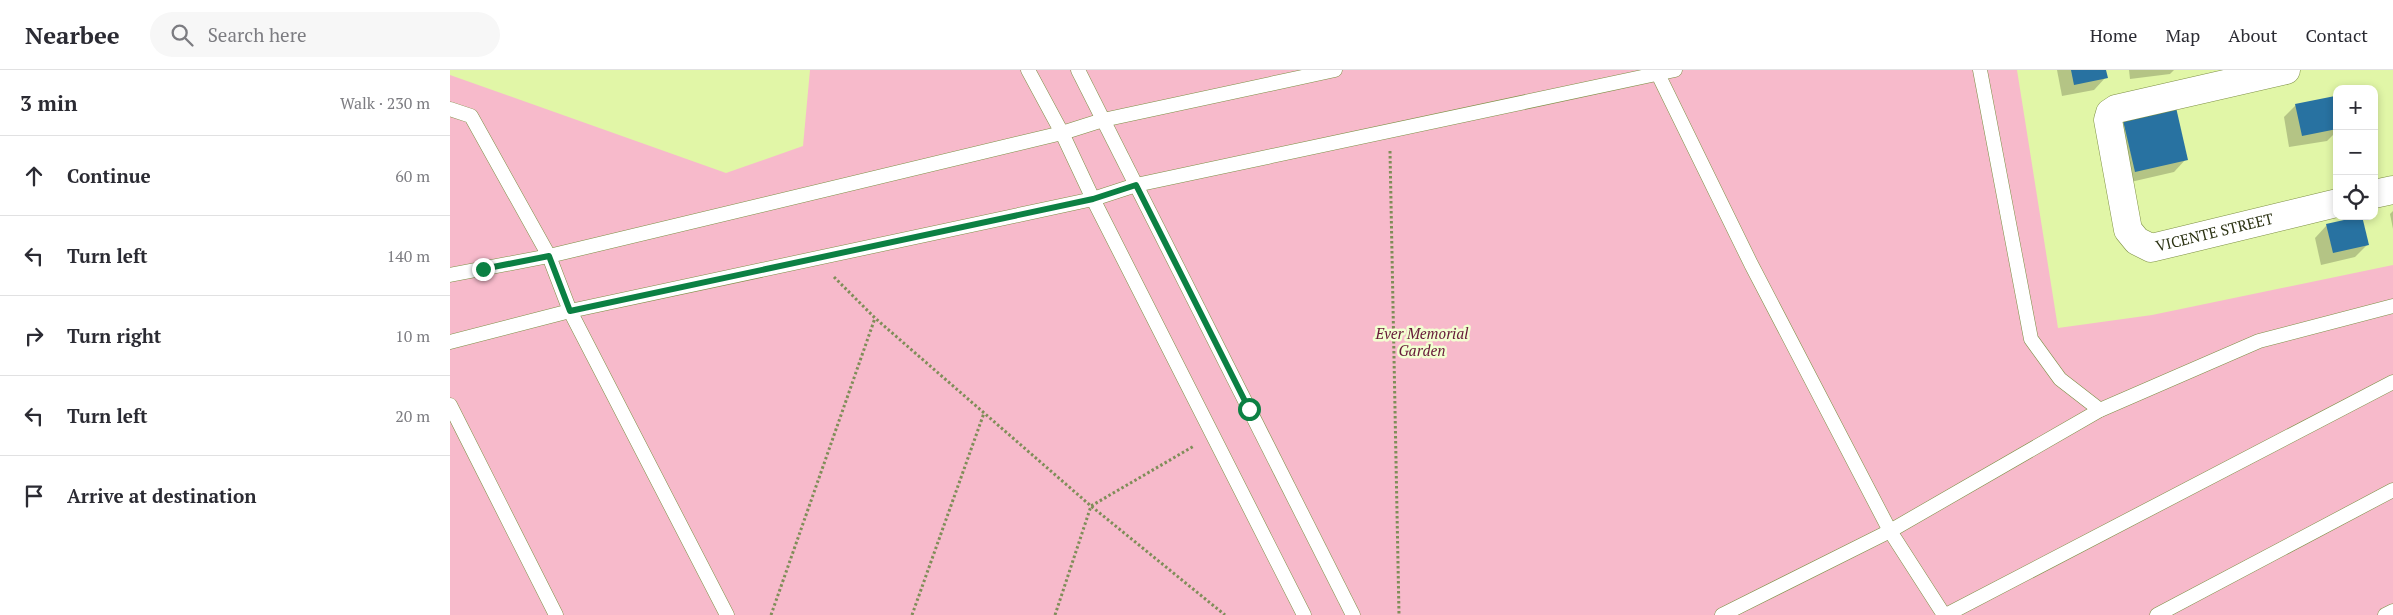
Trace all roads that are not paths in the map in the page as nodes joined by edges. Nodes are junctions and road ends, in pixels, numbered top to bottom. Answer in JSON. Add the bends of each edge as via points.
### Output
{"nodes":[{"id":1,"x":1028,"y":70,"type":"edge"},
{"id":2,"x":1078,"y":70,"type":"edge"},
{"id":3,"x":1336,"y":70,"type":"edge"},
{"id":4,"x":1675,"y":70,"type":"edge"},
{"id":5,"x":1980,"y":70,"type":"edge"},
{"id":6,"x":2286,"y":70,"type":"edge"},
{"id":7,"x":1657,"y":72,"type":"edge"},
{"id":8,"x":450,"y":108,"type":"edge"},
{"id":9,"x":1103,"y":120,"type":"junction"},
{"id":10,"x":1062,"y":133,"type":"junction"},
{"id":11,"x":1136,"y":185,"type":"junction"},
{"id":12,"x":2393,"y":190,"type":"edge"},
{"id":13,"x":2378,"y":193,"type":"edge"},
{"id":14,"x":1093,"y":199,"type":"junction"},
{"id":15,"x":2333,"y":204,"type":"edge"},
{"id":16,"x":549,"y":256,"type":"junction"},
{"id":17,"x":450,"y":275,"type":"edge"},
{"id":18,"x":2393,"y":306,"type":"edge"},
{"id":19,"x":570,"y":311,"type":"junction"},
{"id":20,"x":450,"y":342,"type":"edge"},
{"id":21,"x":2393,"y":382,"type":"edge"},
{"id":22,"x":450,"y":405,"type":"edge"},
{"id":23,"x":2100,"y":410,"type":"junction"},
{"id":24,"x":2393,"y":490,"type":"edge"},
{"id":25,"x":1890,"y":531,"type":"junction"},
{"id":26,"x":2393,"y":611,"type":"edge"},
{"id":27,"x":556,"y":615,"type":"edge"},
{"id":28,"x":727,"y":615,"type":"edge"},
{"id":29,"x":1304,"y":615,"type":"edge"},
{"id":30,"x":1353,"y":615,"type":"edge"},
{"id":31,"x":1722,"y":615,"type":"edge"},
{"id":32,"x":1945,"y":615,"type":"edge"},
{"id":33,"x":2157,"y":615,"type":"edge"},
{"id":34,"x":2385,"y":615,"type":"edge"}],
"edges":[{"from":1,"to":10,"type":"lane"},
{"from":2,"to":9,"type":"lane"},
{"from":3,"to":9,"type":"lane"},
{"from":4,"to":7,"type":"lane"},
{"from":5,"to":23,"type":"lane","via":[[2031,339],[2060,380]]},
{"from":6,"to":15,"type":"street","name":"VICENTE STREET","via":[[2110,113],[2108,120],[2128,230],[2137,241],[2151,248]]},
{"from":7,"to":11,"type":"lane"},
{"from":7,"to":25,"type":"lane","via":[[1751,264]]},
{"from":8,"to":16,"type":"lane","via":[[471,116]]},
{"from":9,"to":10,"type":"lane"},
{"from":9,"to":11,"type":"lane"},
{"from":10,"to":14,"type":"lane"},
{"from":10,"to":16,"type":"lane"},
{"from":11,"to":14,"type":"lane"},
{"from":11,"to":30,"type":"lane"},
{"from":12,"to":13,"type":"street"},
{"from":14,"to":19,"type":"lane"},
{"from":14,"to":29,"type":"lane"},
{"from":16,"to":17,"type":"lane"},
{"from":16,"to":19,"type":"lane"},
{"from":18,"to":23,"type":"lane","via":[[2259,340]]},
{"from":19,"to":20,"type":"lane"},
{"from":19,"to":28,"type":"lane"},
{"from":21,"to":32,"type":"lane"},
{"from":22,"to":27,"type":"lane"},
{"from":23,"to":25,"type":"lane"},
{"from":24,"to":33,"type":"lane"},
{"from":25,"to":31,"type":"lane"},
{"from":25,"to":32,"type":"lane"},
{"from":26,"to":34,"type":"lane"}]}
